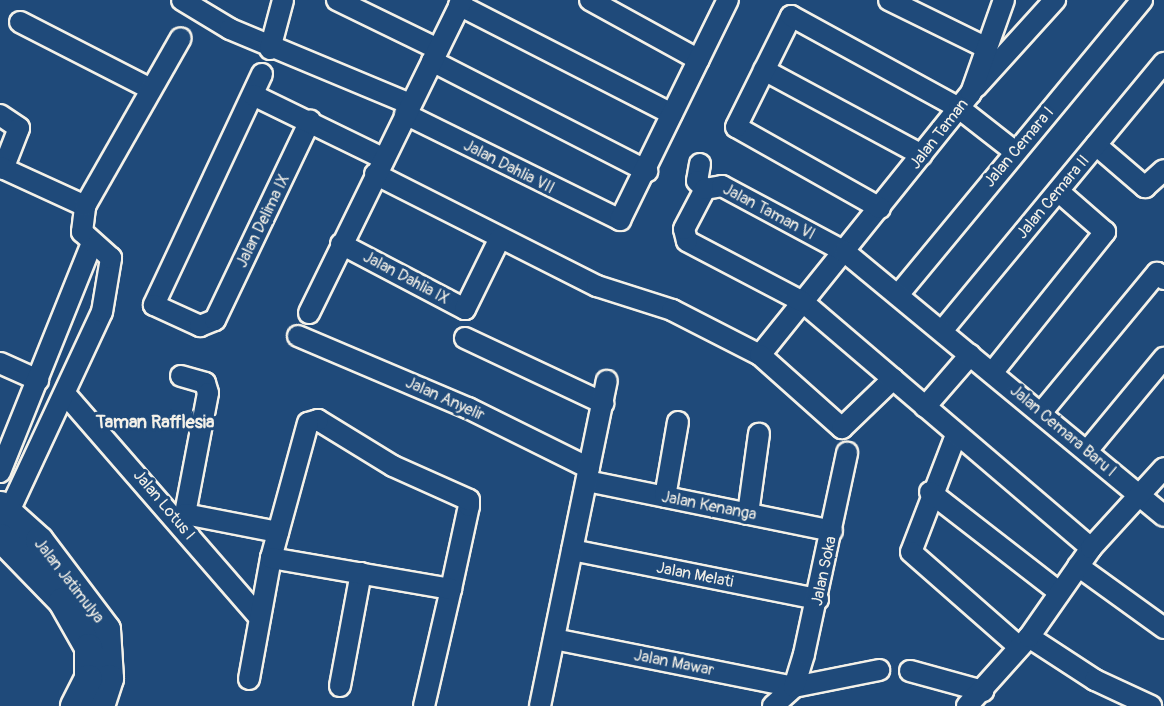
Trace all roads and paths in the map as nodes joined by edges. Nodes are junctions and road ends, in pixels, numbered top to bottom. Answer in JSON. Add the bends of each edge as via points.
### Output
{"nodes":[{"id":1,"x":182,"y":0,"type":"edge"},
{"id":2,"x":283,"y":0,"type":"edge"},
{"id":3,"x":337,"y":0,"type":"edge"},
{"id":4,"x":590,"y":0,"type":"edge"},
{"id":5,"x":889,"y":0,"type":"edge"},
{"id":6,"x":1004,"y":0,"type":"edge"},
{"id":7,"x":1055,"y":0,"type":"edge"},
{"id":8,"x":1142,"y":0,"type":"edge"},
{"id":9,"x":723,"y":2,"type":"edge"},
{"id":10,"x":460,"y":3,"type":"edge"},
{"id":11,"x":20,"y":22,"type":"dead end"},
{"id":12,"x":181,"y":38,"type":"dead end"},
{"id":13,"x":270,"y":47,"type":"junction"},
{"id":14,"x":987,"y":48,"type":"junction"},
{"id":15,"x":435,"y":55,"type":"junction"},
{"id":16,"x":699,"y":60,"type":"junction"},
{"id":17,"x":1164,"y":63,"type":"edge"},
{"id":18,"x":764,"y":70,"type":"junction"},
{"id":19,"x":262,"y":74,"type":"dead end"},
{"id":20,"x":149,"y":88,"type":"junction"},
{"id":21,"x":253,"y":95,"type":"junction"},
{"id":22,"x":965,"y":100,"type":"junction"},
{"id":23,"x":408,"y":109,"type":"junction"},
{"id":24,"x":672,"y":114,"type":"junction"},
{"id":25,"x":0,"y":115,"type":"edge"},
{"id":26,"x":310,"y":122,"type":"junction"},
{"id":27,"x":1096,"y":145,"type":"junction"},
{"id":28,"x":1014,"y":151,"type":"junction"},
{"id":29,"x":921,"y":155,"type":"junction"},
{"id":30,"x":700,"y":164,"type":"dead end"},
{"id":31,"x":379,"y":166,"type":"junction"},
{"id":32,"x":2,"y":168,"type":"edge"},
{"id":33,"x":1164,"y":170,"type":"edge"},
{"id":34,"x":647,"y":171,"type":"junction"},
{"id":35,"x":705,"y":189,"type":"junction"},
{"id":36,"x":1058,"y":191,"type":"junction"},
{"id":37,"x":85,"y":206,"type":"junction"},
{"id":38,"x":880,"y":208,"type":"junction"},
{"id":39,"x":500,"y":238,"type":"junction"},
{"id":40,"x":92,"y":243,"type":"junction"},
{"id":41,"x":341,"y":243,"type":"junction"},
{"id":42,"x":845,"y":252,"type":"junction"},
{"id":43,"x":1160,"y":276,"type":"edge"},
{"id":44,"x":898,"y":296,"type":"junction"},
{"id":45,"x":803,"y":302,"type":"junction"},
{"id":46,"x":309,"y":313,"type":"dead end"},
{"id":47,"x":942,"y":331,"type":"junction"},
{"id":48,"x":298,"y":336,"type":"dead end"},
{"id":49,"x":465,"y":338,"type":"dead end"},
{"id":50,"x":760,"y":355,"type":"junction"},
{"id":51,"x":970,"y":355,"type":"junction"},
{"id":52,"x":1164,"y":358,"type":"edge"},
{"id":53,"x":0,"y":363,"type":"edge"},
{"id":54,"x":992,"y":372,"type":"junction"},
{"id":55,"x":181,"y":376,"type":"dead end"},
{"id":56,"x":38,"y":380,"type":"junction"},
{"id":57,"x":893,"y":380,"type":"junction"},
{"id":58,"x":607,"y":381,"type":"dead end"},
{"id":59,"x":67,"y":396,"type":"junction"},
{"id":60,"x":603,"y":403,"type":"junction"},
{"id":61,"x":925,"y":407,"type":"junction"},
{"id":62,"x":1041,"y":413,"type":"junction"},
{"id":63,"x":678,"y":422,"type":"dead end"},
{"id":64,"x":759,"y":434,"type":"dead end"},
{"id":65,"x":956,"y":435,"type":"junction"},
{"id":66,"x":1087,"y":451,"type":"junction"},
{"id":67,"x":847,"y":453,"type":"dead end"},
{"id":68,"x":1164,"y":468,"type":"edge"},
{"id":69,"x":0,"y":472,"type":"edge"},
{"id":70,"x":588,"y":474,"type":"junction"},
{"id":71,"x":930,"y":492,"type":"junction"},
{"id":72,"x":1141,"y":495,"type":"junction"},
{"id":73,"x":665,"y":497,"type":"junction"},
{"id":74,"x":1161,"y":508,"type":"edge"},
{"id":75,"x":748,"y":514,"type":"junction"},
{"id":76,"x":4,"y":515,"type":"edge"},
{"id":77,"x":181,"y":517,"type":"junction"},
{"id":78,"x":832,"y":531,"type":"junction"},
{"id":79,"x":278,"y":532,"type":"junction"},
{"id":80,"x":0,"y":537,"type":"edge"},
{"id":81,"x":1091,"y":548,"type":"junction"},
{"id":82,"x":572,"y":550,"type":"junction"},
{"id":83,"x":271,"y":558,"type":"junction"},
{"id":84,"x":1078,"y":566,"type":"junction"},
{"id":85,"x":361,"y":573,"type":"junction"},
{"id":86,"x":451,"y":589,"type":"junction"},
{"id":87,"x":1059,"y":592,"type":"junction"},
{"id":88,"x":818,"y":599,"type":"junction"},
{"id":89,"x":258,"y":616,"type":"junction"},
{"id":90,"x":1164,"y":628,"type":"edge"},
{"id":91,"x":554,"y":639,"type":"junction"},
{"id":92,"x":1024,"y":642,"type":"junction"},
{"id":93,"x":879,"y":670,"type":"dead end"},
{"id":94,"x":910,"y":670,"type":"dead end"},
{"id":95,"x":249,"y":679,"type":"dead end"},
{"id":96,"x":340,"y":686,"type":"dead end"},
{"id":97,"x":794,"y":687,"type":"junction"},
{"id":98,"x":983,"y":691,"type":"junction"},
{"id":99,"x":1110,"y":698,"type":"edge"},
{"id":100,"x":103,"y":705,"type":"edge"},
{"id":101,"x":74,"y":706,"type":"edge"},
{"id":102,"x":424,"y":706,"type":"edge"},
{"id":103,"x":540,"y":706,"type":"edge"},
{"id":104,"x":773,"y":706,"type":"edge"},
{"id":105,"x":967,"y":706,"type":"edge"},
{"id":106,"x":1151,"y":706,"type":"edge"}],
"edges":[{"from":1,"to":13,"type":"street","name":"Jalan Dahlia VII"},
{"from":2,"to":13,"type":"street"},
{"from":3,"to":15,"type":"street"},
{"from":4,"to":16,"type":"street"},
{"from":5,"to":14,"type":"street"},
{"from":6,"to":14,"type":"street","name":"Jalan Taman"},
{"from":7,"to":22,"type":"street"},
{"from":8,"to":28,"type":"street","name":"Jalan Cemara I"},
{"from":9,"to":16,"type":"street"},
{"from":10,"to":15,"type":"street"},
{"from":10,"to":24,"type":"street"},
{"from":11,"to":20,"type":"street"},
{"from":12,"to":20,"type":"street"},
{"from":13,"to":23,"type":"street","name":"Jalan Dahlia VII"},
{"from":14,"to":22,"type":"street","name":"Jalan Taman"},
{"from":15,"to":23,"type":"street"},
{"from":15,"to":34,"type":"street"},
{"from":16,"to":24,"type":"street"},
{"from":17,"to":27,"type":"street","name":"Jalan Cemara II"},
{"from":18,"to":22,"type":"street","via":[[791,16]]},
{"from":18,"to":29,"type":"street"},
{"from":18,"to":38,"type":"street","via":[[737,122],[738,130]]},
{"from":19,"to":21,"type":"street"},
{"from":20,"to":37,"type":"street"},
{"from":21,"to":26,"type":"street"},
{"from":21,"to":26,"type":"street","name":"Jalan Delima IX","via":[[154,305],[200,326],[215,320]]},
{"from":22,"to":28,"type":"street"},
{"from":22,"to":29,"type":"street","name":"Jalan Taman"},
{"from":23,"to":31,"type":"street"},
{"from":23,"to":34,"type":"street","name":"Jalan Dahlia VII","via":[[613,219],[623,217]]},
{"from":24,"to":34,"type":"street"},
{"from":25,"to":32,"type":"street","via":[[19,128],[20,136]]},
{"from":26,"to":31,"type":"street"},
{"from":27,"to":33,"type":"street","via":[[1145,187]]},
{"from":27,"to":36,"type":"street","name":"Jalan Cemara II"},
{"from":28,"to":44,"type":"street","name":"Jalan Cemara I"},
{"from":29,"to":38,"type":"street","name":"Jalan Taman"},
{"from":30,"to":35,"type":"street","via":[[696,176]]},
{"from":31,"to":39,"type":"street"},
{"from":31,"to":41,"type":"street"},
{"from":32,"to":37,"type":"street"},
{"from":35,"to":42,"type":"street","name":"Jalan Taman VI","via":[[722,186]]},
{"from":35,"to":45,"type":"street","name":"Jalan Taman VI","via":[[684,234],[687,241]]},
{"from":36,"to":47,"type":"street","name":"Jalan Cemara II"},
{"from":36,"to":54,"type":"street","via":[[1105,232]]},
{"from":37,"to":40,"type":"street","via":[[82,232]]},
{"from":38,"to":42,"type":"street","name":"Jalan Taman"},
{"from":39,"to":41,"type":"street","name":"Jalan Dahlia IX","via":[[465,309]]},
{"from":39,"to":50,"type":"street","via":[[597,286],[672,310]]},
{"from":40,"to":56,"type":"street"},
{"from":40,"to":59,"type":"street","via":[[106,249],[112,274],[102,312]]},
{"from":41,"to":46,"type":"street"},
{"from":42,"to":44,"type":"street","name":"Jalan Cemara Baru I"},
{"from":42,"to":45,"type":"street","name":"Jalan Taman"},
{"from":43,"to":62,"type":"street"},
{"from":44,"to":47,"type":"street","name":"Jalan Cemara Baru I"},
{"from":45,"to":50,"type":"street","name":"Jalan Taman"},
{"from":45,"to":57,"type":"street"},
{"from":47,"to":51,"type":"street","name":"Jalan Cemara Baru I"},
{"from":48,"to":70,"type":"street","name":"Jalan Anyelir"},
{"from":49,"to":60,"type":"street"},
{"from":50,"to":57,"type":"street","via":[[842,428]]},
{"from":51,"to":54,"type":"street","name":"Jalan Cemara Baru I"},
{"from":51,"to":61,"type":"street"},
{"from":52,"to":66,"type":"street"},
{"from":53,"to":56,"type":"street"},
{"from":54,"to":62,"type":"street","name":"Jalan Cemara Baru I"},
{"from":55,"to":77,"type":"street","via":[[205,383],[208,393]]},
{"from":56,"to":69,"type":"street"},
{"from":57,"to":61,"type":"street"},
{"from":58,"to":60,"type":"street"},
{"from":59,"to":76,"type":"street"},
{"from":59,"to":77,"type":"street","name":"Jalan Lotus I"},
{"from":60,"to":70,"type":"street"},
{"from":61,"to":65,"type":"street"},
{"from":62,"to":66,"type":"street","name":"Jalan Cemara Baru I"},
{"from":63,"to":73,"type":"street"},
{"from":64,"to":75,"type":"street"},
{"from":65,"to":71,"type":"street"},
{"from":65,"to":81,"type":"street"},
{"from":66,"to":72,"type":"street","name":"Jalan Cemara Baru I"},
{"from":67,"to":78,"type":"street","name":"Jalan Soka"},
{"from":68,"to":72,"type":"street"},
{"from":70,"to":73,"type":"street","name":"Jalan Kenanga"},
{"from":70,"to":82,"type":"street"},
{"from":71,"to":87,"type":"street"},
{"from":71,"to":92,"type":"street","via":[[911,547],[913,558]]},
{"from":72,"to":74,"type":"street","name":"Jalan Cemara Baru I"},
{"from":72,"to":81,"type":"street"},
{"from":73,"to":75,"type":"street","name":"Jalan Kenanga"},
{"from":75,"to":78,"type":"street","name":"Jalan Kenanga"},
{"from":76,"to":100,"type":"main road","name":"Jalan Jatimulya","via":[[77,586],[106,629],[111,654]]},
{"from":77,"to":79,"type":"street"},
{"from":77,"to":89,"type":"street","name":"Jalan Lotus I"},
{"from":78,"to":88,"type":"street","name":"Jalan Soka"},
{"from":79,"to":83,"type":"street"},
{"from":79,"to":86,"type":"street","via":[[306,427],[318,420],[393,466],[467,498]]},
{"from":80,"to":101,"type":"main road","name":"Jalan Jatimulya","via":[[62,601],[88,647],[88,678]]},
{"from":81,"to":84,"type":"street"},
{"from":82,"to":88,"type":"street","name":"Jalan Melati"},
{"from":82,"to":91,"type":"street"},
{"from":83,"to":85,"type":"street"},
{"from":83,"to":89,"type":"street"},
{"from":84,"to":87,"type":"street"},
{"from":84,"to":90,"type":"street"},
{"from":85,"to":86,"type":"street"},
{"from":85,"to":96,"type":"street"},
{"from":86,"to":102,"type":"street"},
{"from":87,"to":92,"type":"street"},
{"from":88,"to":97,"type":"street","name":"Jalan Soka"},
{"from":89,"to":95,"type":"street"},
{"from":91,"to":97,"type":"street","name":"Jalan Mawar"},
{"from":91,"to":103,"type":"street"},
{"from":92,"to":98,"type":"street"},
{"from":92,"to":99,"type":"street"},
{"from":93,"to":97,"type":"street"},
{"from":94,"to":98,"type":"street"},
{"from":97,"to":104,"type":"street"},
{"from":98,"to":105,"type":"street"},
{"from":99,"to":106,"type":"street"}]}
